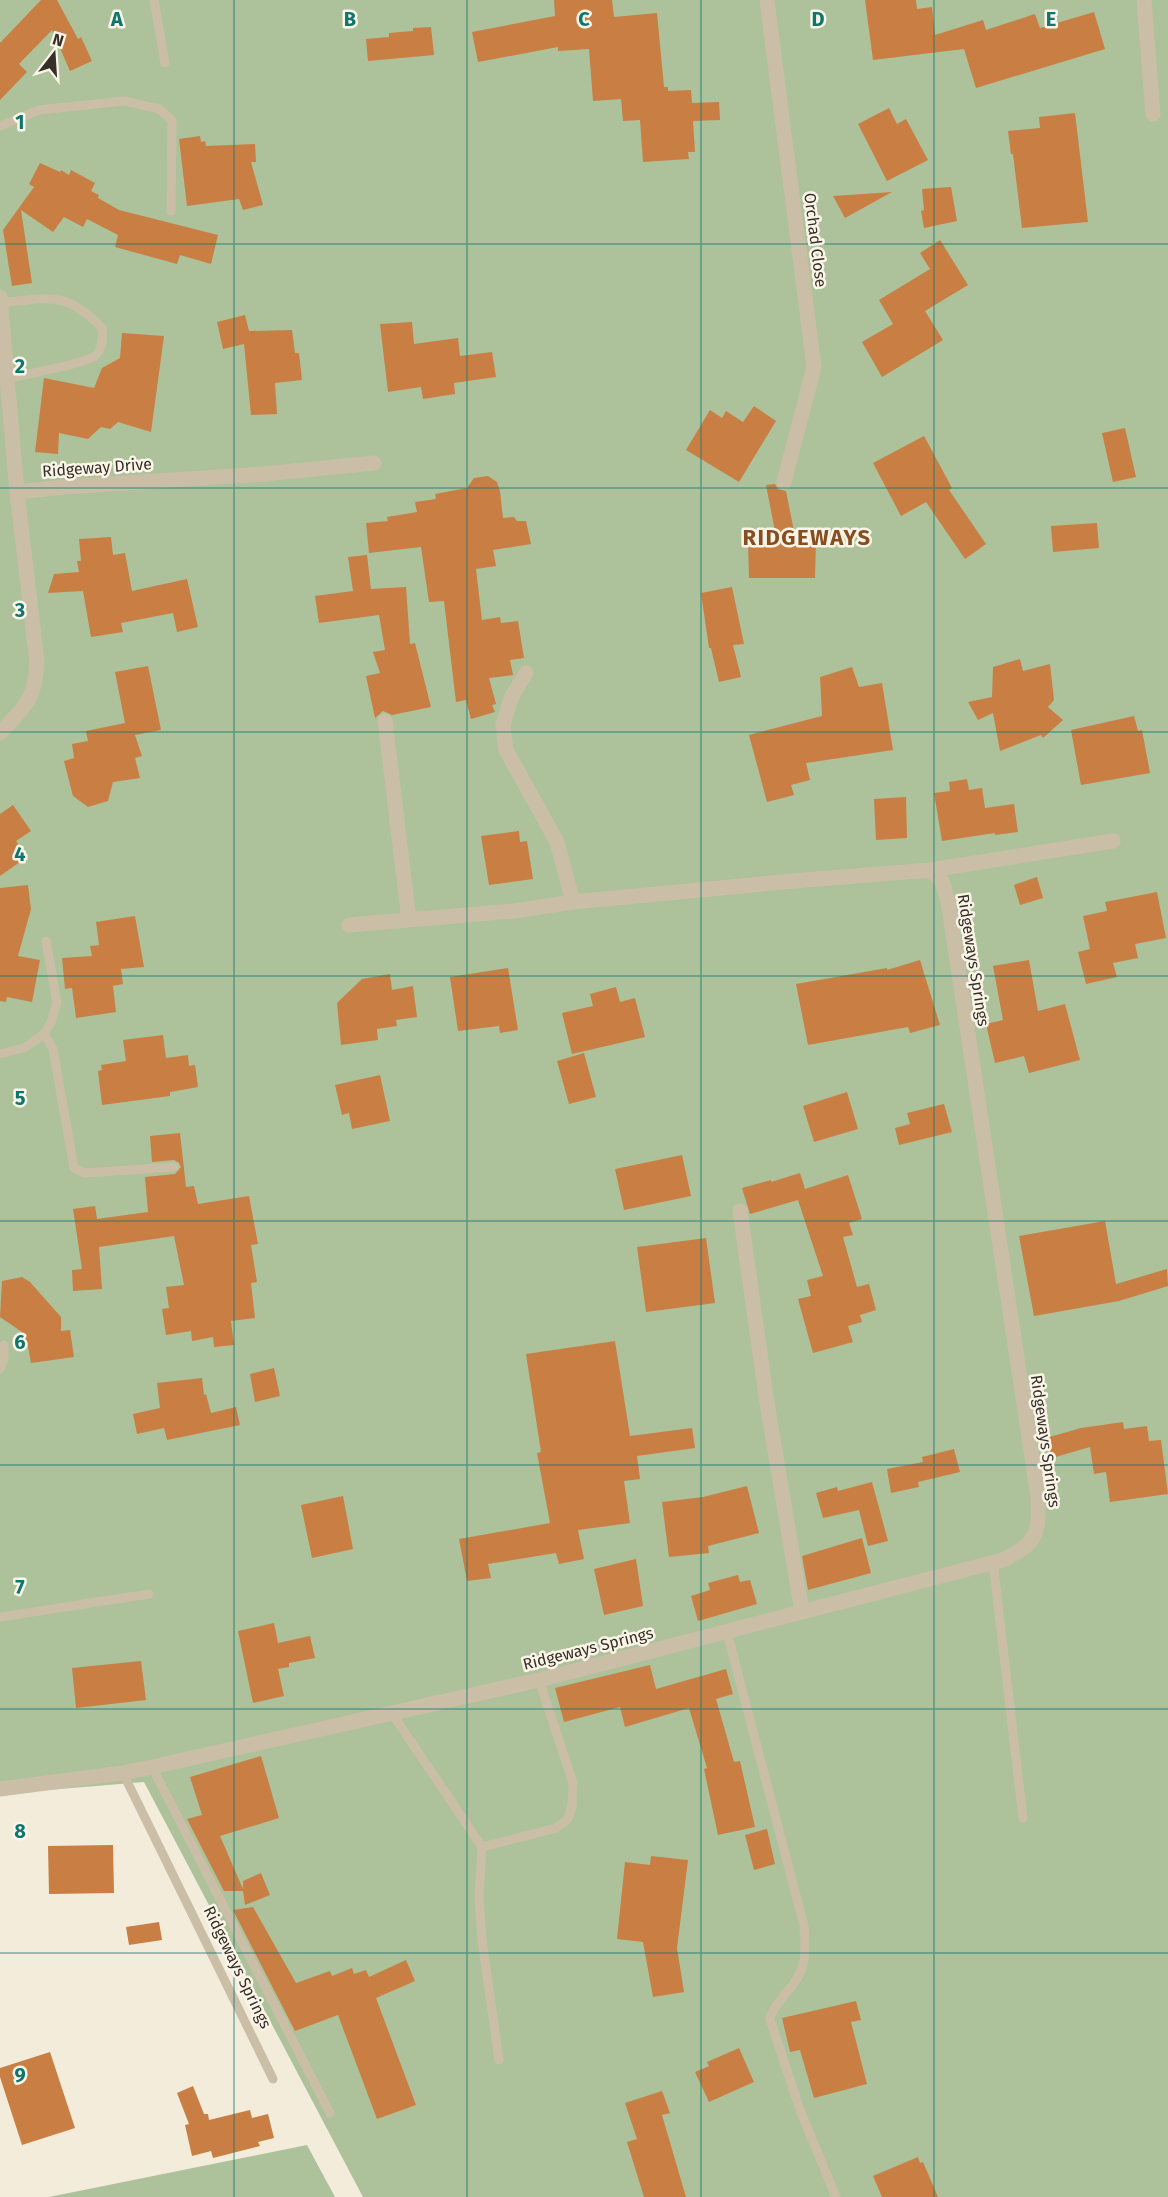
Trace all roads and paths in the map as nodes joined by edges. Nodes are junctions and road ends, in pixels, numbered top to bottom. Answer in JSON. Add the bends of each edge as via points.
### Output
{"nodes":[{"id":1,"x":154,"y":0,"type":"edge"},
{"id":2,"x":767,"y":0,"type":"edge"},
{"id":3,"x":1144,"y":0,"type":"edge"},
{"id":4,"x":165,"y":63,"type":"dead end"},
{"id":5,"x":1153,"y":114,"type":"dead end"},
{"id":6,"x":0,"y":126,"type":"edge"},
{"id":7,"x":171,"y":211,"type":"dead end"},
{"id":8,"x":0,"y":297,"type":"edge"},
{"id":9,"x":1,"y":303,"type":"edge"},
{"id":10,"x":7,"y":379,"type":"junction"},
{"id":11,"x":374,"y":463,"type":"dead end"},
{"id":12,"x":784,"y":482,"type":"dead end"},
{"id":13,"x":17,"y":492,"type":"junction"},
{"id":14,"x":526,"y":673,"type":"dead end"},
{"id":15,"x":385,"y":722,"type":"dead end"},
{"id":16,"x":0,"y":733,"type":"edge"},
{"id":17,"x":1113,"y":841,"type":"dead end"},
{"id":18,"x":930,"y":870,"type":"junction"},
{"id":19,"x":573,"y":902,"type":"junction"},
{"id":20,"x":409,"y":920,"type":"junction"},
{"id":21,"x":349,"y":925,"type":"dead end"},
{"id":22,"x":46,"y":941,"type":"dead end"},
{"id":23,"x":44,"y":1034,"type":"junction"},
{"id":24,"x":0,"y":1054,"type":"edge"},
{"id":25,"x":174,"y":1167,"type":"dead end"},
{"id":26,"x":740,"y":1211,"type":"dead end"},
{"id":27,"x":4,"y":1345,"type":"dead end"},
{"id":28,"x":0,"y":1369,"type":"edge"},
{"id":29,"x":993,"y":1562,"type":"junction"},
{"id":30,"x":149,"y":1594,"type":"dead end"},
{"id":31,"x":802,"y":1612,"type":"junction"},
{"id":32,"x":0,"y":1617,"type":"edge"},
{"id":33,"x":727,"y":1632,"type":"junction"},
{"id":34,"x":539,"y":1680,"type":"junction"},
{"id":35,"x":391,"y":1712,"type":"junction"},
{"id":36,"x":152,"y":1767,"type":"junction"},
{"id":37,"x":123,"y":1773,"type":"junction"},
{"id":38,"x":0,"y":1789,"type":"edge"},
{"id":39,"x":1023,"y":1818,"type":"dead end"},
{"id":40,"x":482,"y":1847,"type":"junction"},
{"id":41,"x":499,"y":2060,"type":"dead end"},
{"id":42,"x":273,"y":2079,"type":"dead end"},
{"id":43,"x":330,"y":2113,"type":"dead end"},
{"id":44,"x":836,"y":2197,"type":"edge"}],
"edges":[{"from":1,"to":4,"type":"lane"},
{"from":2,"to":12,"type":"street","name":"Orchad Close","via":[[814,367]]},
{"from":3,"to":5,"type":"street"},
{"from":6,"to":7,"type":"lane","via":[[39,110],[124,101],[159,109],[172,120]]},
{"from":8,"to":9,"type":"street"},
{"from":9,"to":10,"type":"street"},
{"from":9,"to":10,"type":"lane","via":[[51,298],[73,304],[102,328],[103,342],[97,355],[83,362]]},
{"from":10,"to":13,"type":"street"},
{"from":11,"to":13,"type":"street","name":"Ridgeway Drive"},
{"from":13,"to":16,"type":"street","via":[[36,680],[32,697]]},
{"from":14,"to":19,"type":"street","via":[[510,698],[503,725],[506,750],[557,842]]},
{"from":15,"to":20,"type":"street"},
{"from":17,"to":18,"type":"street"},
{"from":18,"to":19,"type":"street"},
{"from":18,"to":29,"type":"street","name":"Ridgeways Springs","via":[[942,881],[948,901],[1038,1497],[1039,1525],[1032,1540],[1022,1551]]},
{"from":19,"to":20,"type":"street"},
{"from":20,"to":21,"type":"street"},
{"from":22,"to":23,"type":"lane","via":[[57,1003]]},
{"from":23,"to":24,"type":"lane","via":[[24,1048]]},
{"from":23,"to":25,"type":"lane","via":[[53,1049],[74,1168],[84,1173]]},
{"from":26,"to":31,"type":"street"},
{"from":27,"to":28,"type":"lane"},
{"from":29,"to":31,"type":"street","name":"Ridgeways Springs"},
{"from":29,"to":39,"type":"lane"},
{"from":30,"to":32,"type":"lane"},
{"from":31,"to":33,"type":"street","name":"Ridgeways Springs"},
{"from":33,"to":34,"type":"street","name":"Ridgeways Springs"},
{"from":33,"to":44,"type":"lane","via":[[804,1926],[805,1959],[800,1977],[775,2006],[770,2019],[800,2110]]},
{"from":34,"to":35,"type":"street","name":"Ridgeways Springs"},
{"from":34,"to":40,"type":"lane","via":[[573,1783],[568,1819],[556,1828]]},
{"from":35,"to":36,"type":"street","name":"Ridgeways Springs"},
{"from":35,"to":40,"type":"lane"},
{"from":36,"to":37,"type":"street","name":"Ridgeways Springs"},
{"from":36,"to":43,"type":"lane"},
{"from":37,"to":38,"type":"street","name":"Ridgeways Springs"},
{"from":37,"to":42,"type":"lane","name":"Ridgeways Springs"},
{"from":40,"to":41,"type":"lane","via":[[482,1940]]}]}
